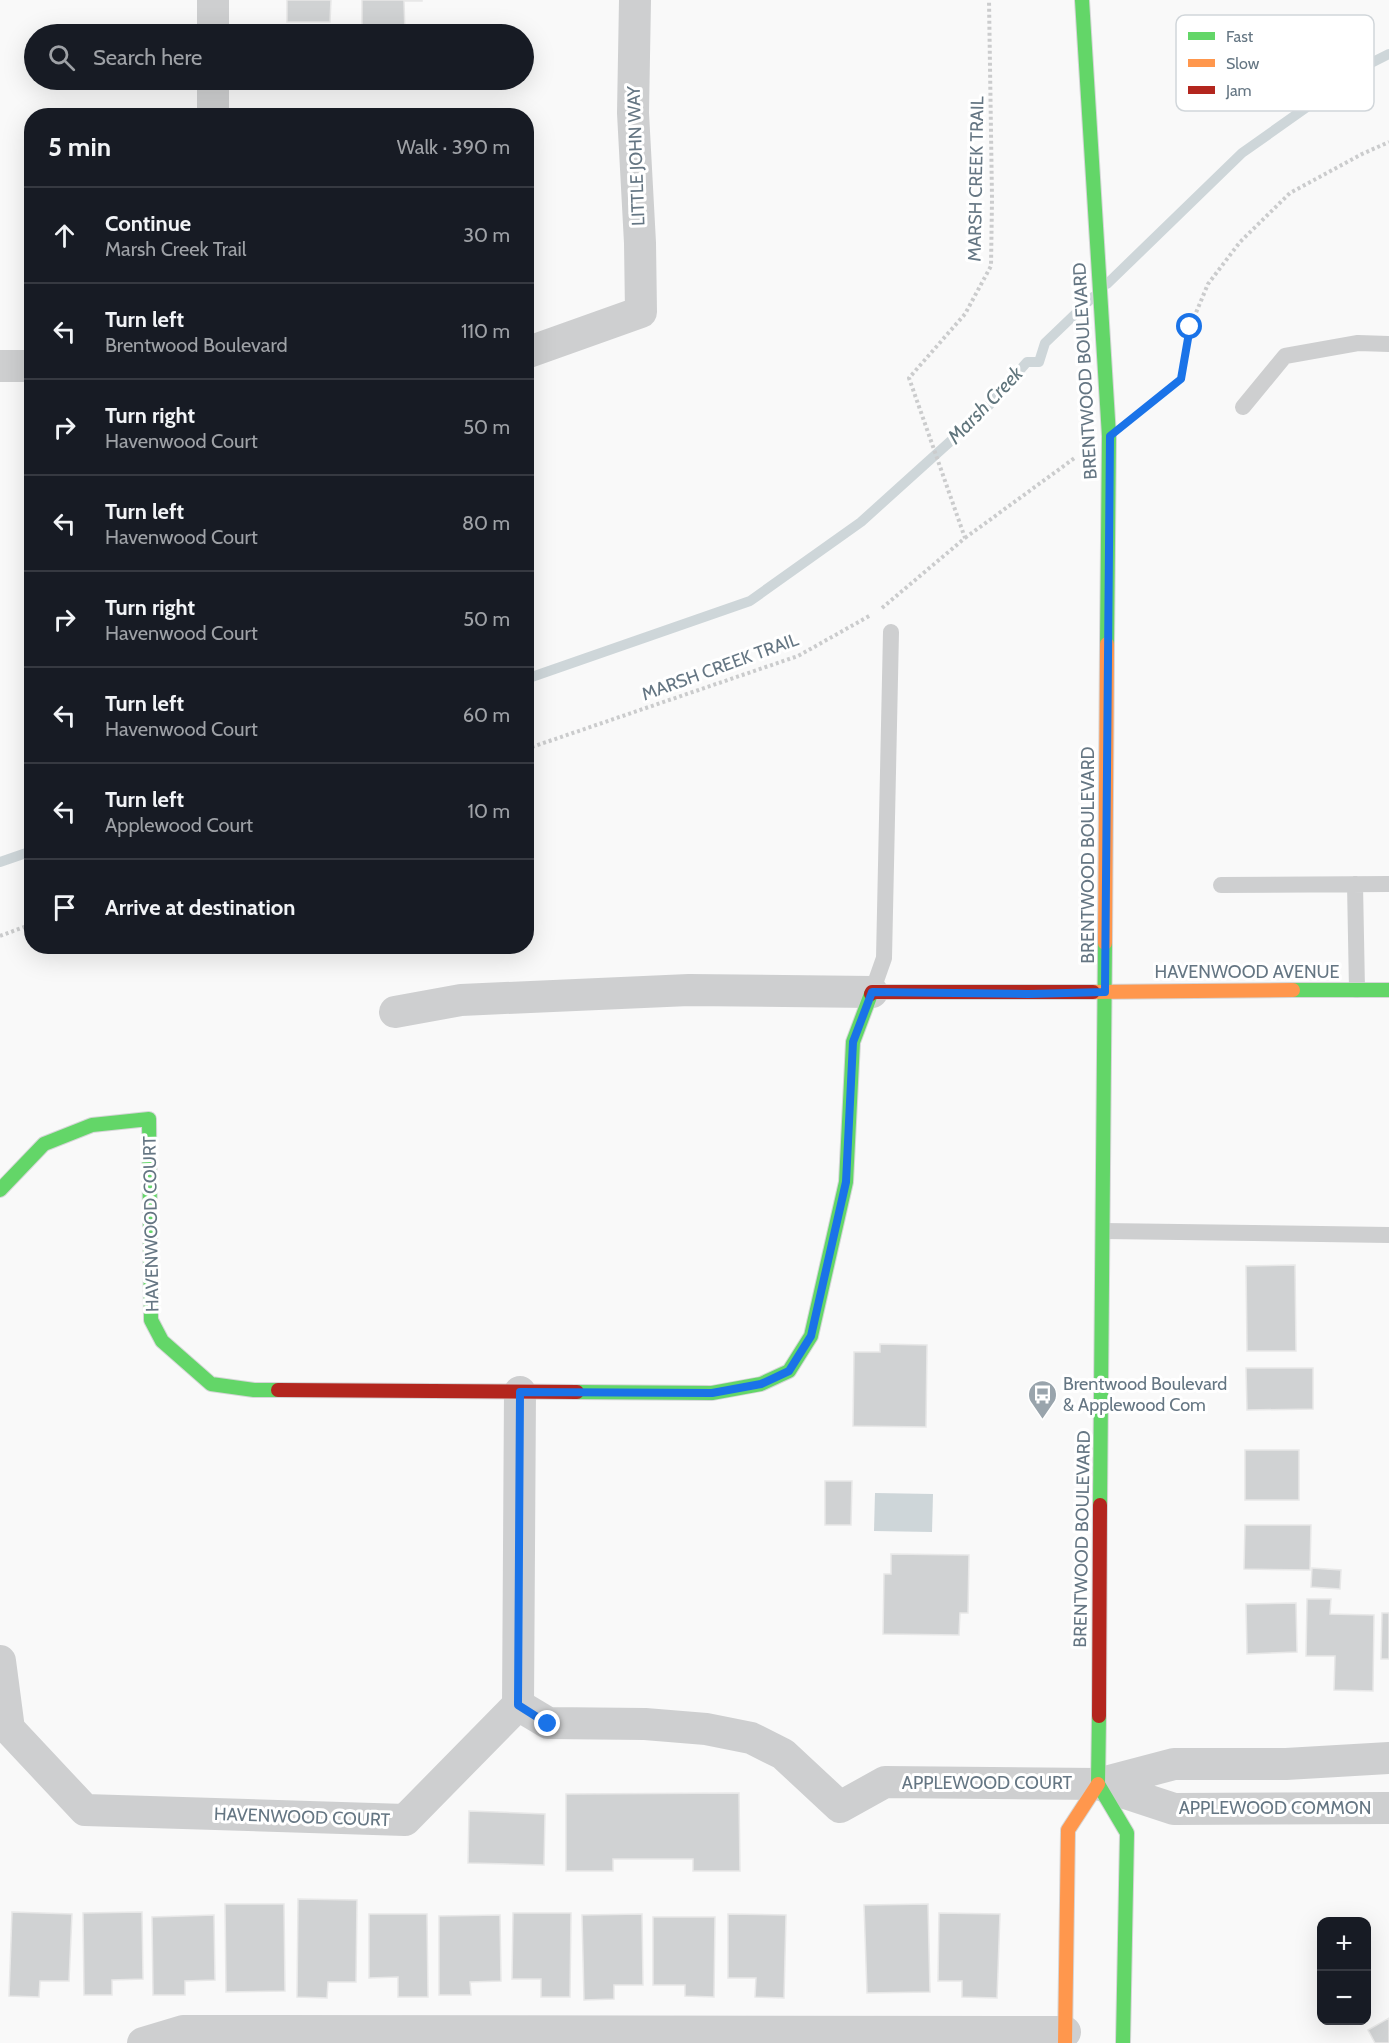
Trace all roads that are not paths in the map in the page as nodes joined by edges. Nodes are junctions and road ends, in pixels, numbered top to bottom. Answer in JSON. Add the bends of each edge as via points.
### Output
{"nodes":[{"id":1,"x":213,"y":0,"type":"edge"},
{"id":2,"x":635,"y":0,"type":"edge"},
{"id":3,"x":1082,"y":0,"type":"edge"},
{"id":4,"x":213,"y":24,"type":"edge"},
{"id":5,"x":213,"y":90,"type":"edge"},
{"id":6,"x":213,"y":108,"type":"edge"},
{"id":7,"x":1389,"y":344,"type":"edge"},
{"id":8,"x":534,"y":350,"type":"edge"},
{"id":9,"x":0,"y":366,"type":"edge"},
{"id":10,"x":24,"y":366,"type":"edge"},
{"id":11,"x":1243,"y":407,"type":"dead end"},
{"id":12,"x":891,"y":632,"type":"dead end"},
{"id":13,"x":1354,"y":884,"type":"junction"},
{"id":14,"x":1389,"y":884,"type":"edge"},
{"id":15,"x":1221,"y":885,"type":"dead end"},
{"id":16,"x":1357,"y":990,"type":"junction"},
{"id":17,"x":1389,"y":990,"type":"edge"},
{"id":18,"x":872,"y":992,"type":"junction"},
{"id":19,"x":1105,"y":992,"type":"junction"},
{"id":20,"x":395,"y":1012,"type":"dead end"},
{"id":21,"x":0,"y":1190,"type":"edge"},
{"id":22,"x":1104,"y":1231,"type":"junction"},
{"id":23,"x":1389,"y":1235,"type":"edge"},
{"id":24,"x":520,"y":1392,"type":"junction"},
{"id":25,"x":0,"y":1660,"type":"edge"},
{"id":26,"x":518,"y":1705,"type":"junction"},
{"id":27,"x":1389,"y":1758,"type":"edge"},
{"id":28,"x":1098,"y":1784,"type":"junction"},
{"id":29,"x":1389,"y":1808,"type":"edge"},
{"id":30,"x":1065,"y":2037,"type":"edge"},
{"id":31,"x":143,"y":2043,"type":"edge"},
{"id":32,"x":1123,"y":2043,"type":"edge"}],
"edges":[{"from":1,"to":4,"type":"street"},
{"from":2,"to":8,"type":"street","name":"LITTLE JOHN WAY","via":[[633,113],[641,312]]},
{"from":3,"to":19,"type":"main road","name":"BRENTWOOD BOULEVARD","via":[[1110,436]]},
{"from":5,"to":6,"type":"street"},
{"from":7,"to":11,"type":"lane","via":[[1358,344],[1284,356]]},
{"from":9,"to":10,"type":"street"},
{"from":12,"to":18,"type":"lane","via":[[884,958]]},
{"from":13,"to":14,"type":"lane"},
{"from":13,"to":15,"type":"lane"},
{"from":13,"to":16,"type":"lane"},
{"from":16,"to":17,"type":"main road","name":"HAVENWOOD AVENUE"},
{"from":16,"to":19,"type":"main road","name":"HAVENWOOD AVENUE"},
{"from":18,"to":19,"type":"main road"},
{"from":18,"to":20,"type":"street","via":[[676,990],[461,1000]]},
{"from":18,"to":24,"type":"main road","name":"HAVENWOOD COURT","via":[[853,1042],[846,1182],[811,1336],[789,1371],[761,1384],[712,1393]]},
{"from":19,"to":22,"type":"main road","name":"BRENTWOOD BOULEVARD"},
{"from":21,"to":24,"type":"main road","name":"HAVENWOOD COURT","via":[[44,1144],[92,1125],[149,1119],[152,1320],[162,1341],[211,1384],[254,1390]]},
{"from":22,"to":23,"type":"lane"},
{"from":22,"to":28,"type":"main road","name":"BRENTWOOD BOULEVARD"},
{"from":24,"to":26,"type":"street"},
{"from":25,"to":26,"type":"street","name":"HAVENWOOD COURT","via":[[9,1729],[85,1810],[405,1820]]},
{"from":26,"to":28,"type":"street","name":"APPLEWOOD COURT","via":[[548,1724],[645,1724],[752,1738],[783,1754],[840,1807],[885,1782]]},
{"from":27,"to":28,"type":"street","via":[[1286,1764],[1174,1764]]},
{"from":28,"to":29,"type":"street","name":"APPLEWOOD COMMON","via":[[1174,1809]]},
{"from":28,"to":30,"type":"main road","via":[[1068,1830]]},
{"from":28,"to":32,"type":"main road","via":[[1127,1833]]},
{"from":30,"to":31,"type":"street","via":[[183,2031]]}]}
